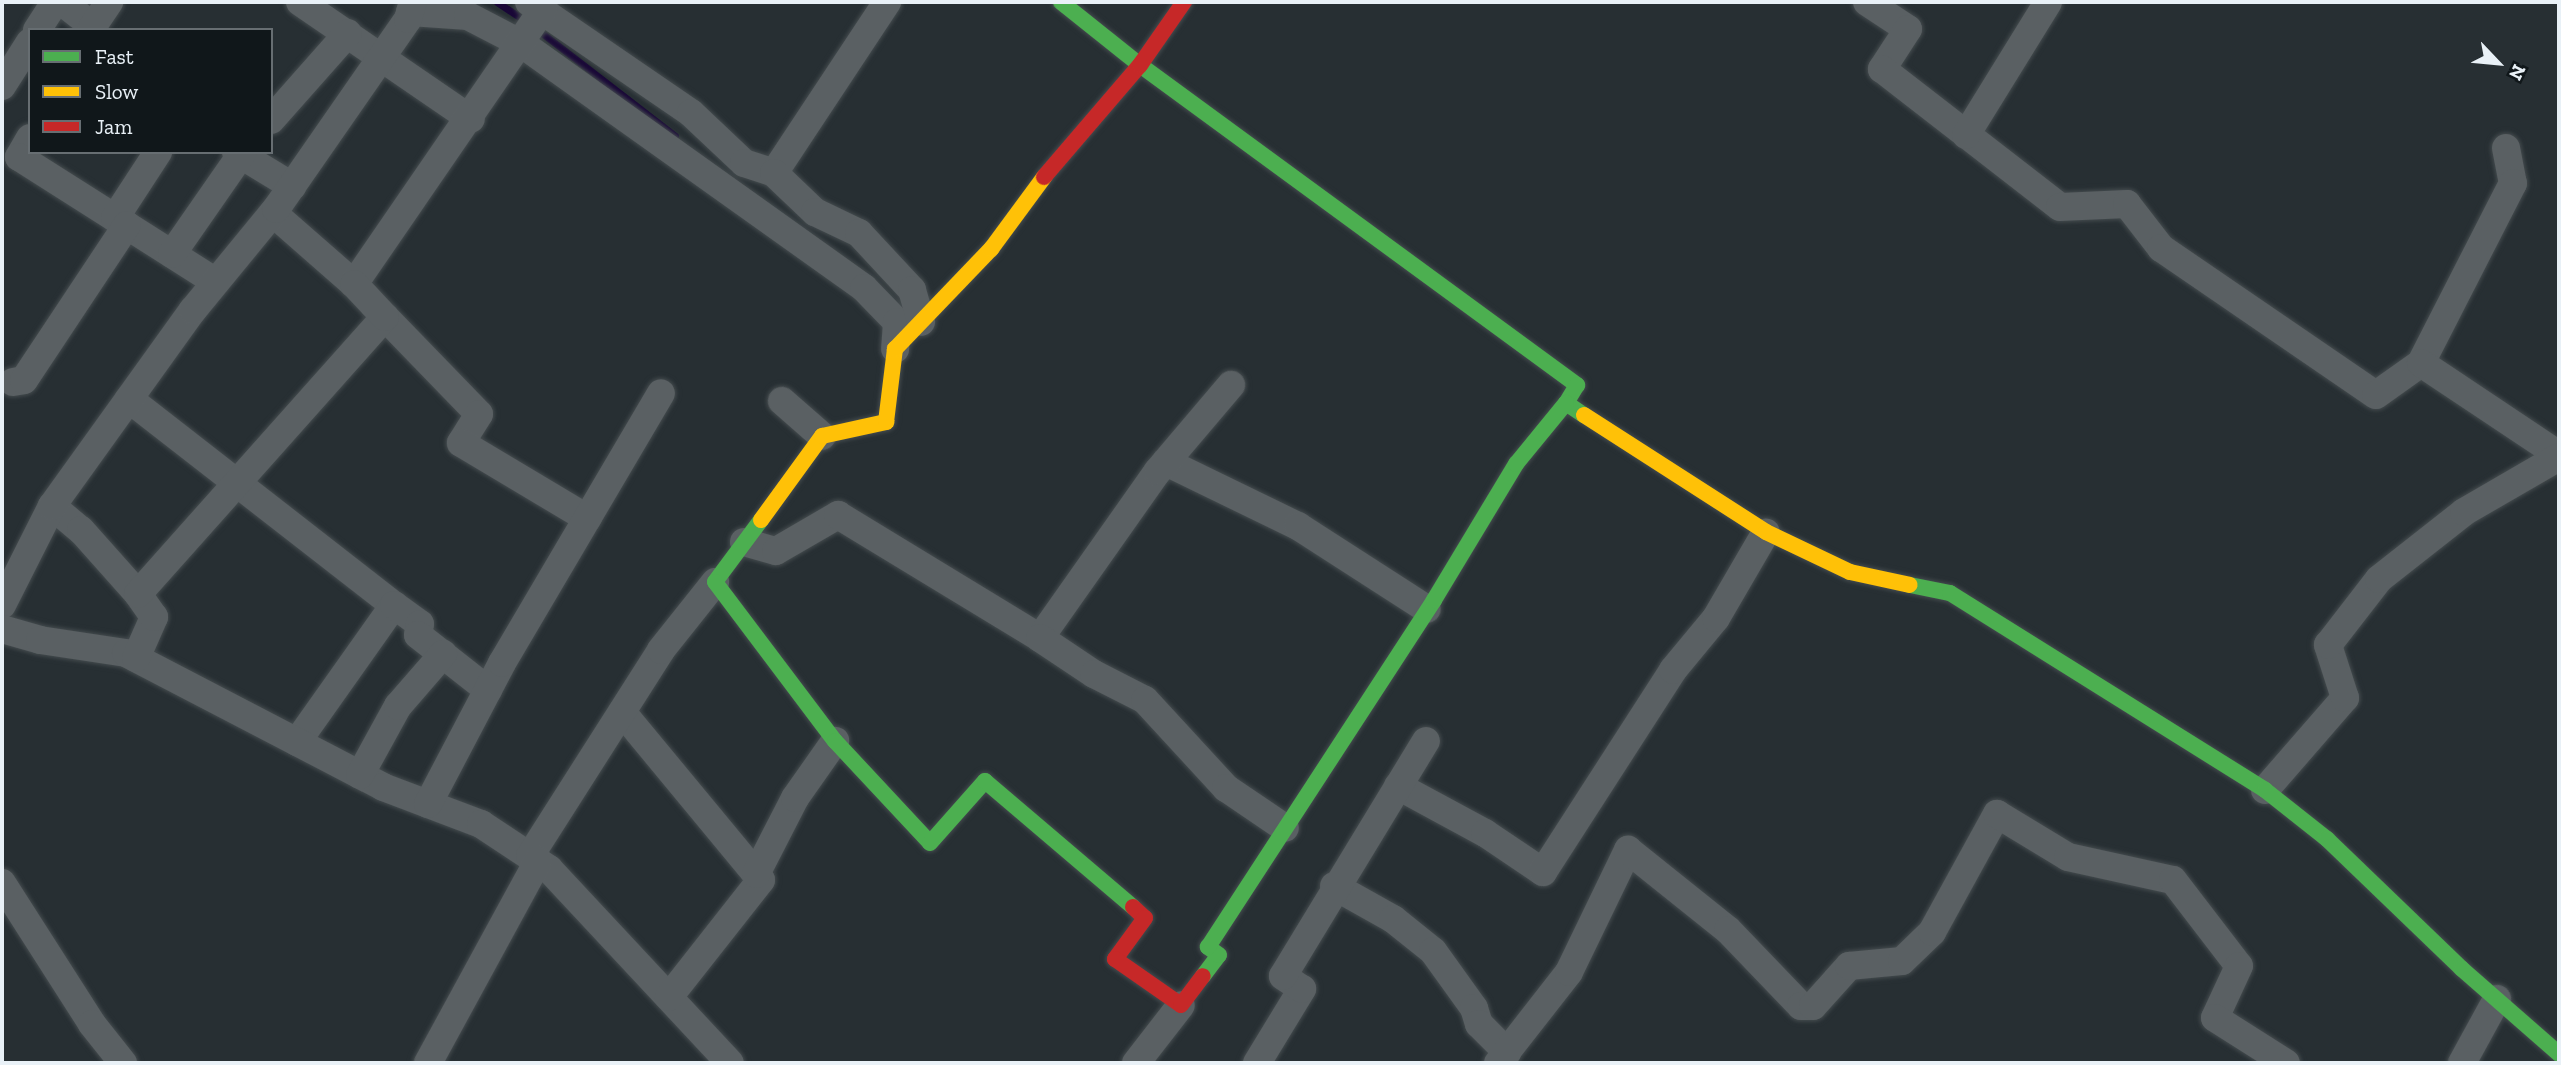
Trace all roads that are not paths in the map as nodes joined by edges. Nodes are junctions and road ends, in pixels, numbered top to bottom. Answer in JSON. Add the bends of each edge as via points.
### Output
{"nodes":[{"id":1,"x":55,"y":2,"type":"edge"},
{"id":2,"x":62,"y":2,"type":"edge"},
{"id":3,"x":108,"y":2,"type":"edge"},
{"id":4,"x":300,"y":2,"type":"edge"},
{"id":5,"x":887,"y":2,"type":"edge"},
{"id":6,"x":1061,"y":2,"type":"edge"},
{"id":7,"x":1184,"y":2,"type":"edge"},
{"id":8,"x":1867,"y":2,"type":"edge"},
{"id":9,"x":2048,"y":2,"type":"edge"},
{"id":10,"x":536,"y":5,"type":"edge"},
{"id":11,"x":412,"y":6,"type":"edge"},
{"id":12,"x":38,"y":28,"type":"edge"},
{"id":13,"x":92,"y":28,"type":"edge"},
{"id":14,"x":348,"y":33,"type":"junction"},
{"id":15,"x":524,"y":41,"type":"junction"},
{"id":16,"x":28,"y":44,"type":"edge"},
{"id":17,"x":382,"y":56,"type":"junction"},
{"id":18,"x":1140,"y":65,"type":"junction"},
{"id":19,"x":2,"y":86,"type":"edge"},
{"id":20,"x":273,"y":118,"type":"edge"},
{"id":21,"x":471,"y":119,"type":"junction"},
{"id":22,"x":1966,"y":135,"type":"junction"},
{"id":23,"x":17,"y":148,"type":"edge"},
{"id":24,"x":2506,"y":148,"type":"dead end"},
{"id":25,"x":157,"y":154,"type":"edge"},
{"id":26,"x":239,"y":154,"type":"edge"},
{"id":27,"x":242,"y":154,"type":"edge"},
{"id":28,"x":774,"y":173,"type":"junction"},
{"id":29,"x":292,"y":186,"type":"junction"},
{"id":30,"x":273,"y":213,"type":"junction"},
{"id":31,"x":122,"y":221,"type":"junction"},
{"id":32,"x":172,"y":254,"type":"junction"},
{"id":33,"x":216,"y":282,"type":"junction"},
{"id":34,"x":354,"y":284,"type":"junction"},
{"id":35,"x":385,"y":317,"type":"junction"},
{"id":36,"x":921,"y":322,"type":"junction"},
{"id":37,"x":895,"y":349,"type":"junction"},
{"id":38,"x":2421,"y":363,"type":"junction"},
{"id":39,"x":6,"y":385,"type":"edge"},
{"id":40,"x":1231,"y":385,"type":"dead end"},
{"id":41,"x":661,"y":393,"type":"dead end"},
{"id":42,"x":129,"y":400,"type":"junction"},
{"id":43,"x":782,"y":401,"type":"dead end"},
{"id":44,"x":1566,"y":403,"type":"junction"},
{"id":45,"x":822,"y":436,"type":"junction"},
{"id":46,"x":2559,"y":456,"type":"edge"},
{"id":47,"x":1166,"y":462,"type":"junction"},
{"id":48,"x":235,"y":485,"type":"junction"},
{"id":49,"x":52,"y":506,"type":"junction"},
{"id":50,"x":587,"y":519,"type":"junction"},
{"id":51,"x":1766,"y":532,"type":"junction"},
{"id":52,"x":744,"y":542,"type":"junction"},
{"id":53,"x":715,"y":582,"type":"junction"},
{"id":54,"x":138,"y":594,"type":"junction"},
{"id":55,"x":2,"y":605,"type":"edge"},
{"id":56,"x":394,"y":605,"type":"junction"},
{"id":57,"x":1427,"y":609,"type":"junction"},
{"id":58,"x":2,"y":629,"type":"edge"},
{"id":59,"x":1041,"y":638,"type":"junction"},
{"id":60,"x":443,"y":654,"type":"junction"},
{"id":61,"x":136,"y":658,"type":"junction"},
{"id":62,"x":488,"y":690,"type":"junction"},
{"id":63,"x":622,"y":712,"type":"junction"},
{"id":64,"x":835,"y":741,"type":"junction"},
{"id":65,"x":1426,"y":741,"type":"dead end"},
{"id":66,"x":297,"y":742,"type":"junction"},
{"id":67,"x":360,"y":775,"type":"junction"},
{"id":68,"x":1398,"y":786,"type":"junction"},
{"id":69,"x":2265,"y":790,"type":"junction"},
{"id":70,"x":428,"y":804,"type":"junction"},
{"id":71,"x":1285,"y":828,"type":"junction"},
{"id":72,"x":534,"y":859,"type":"junction"},
{"id":73,"x":756,"y":874,"type":"junction"},
{"id":74,"x":2,"y":883,"type":"edge"},
{"id":75,"x":1334,"y":886,"type":"junction"},
{"id":76,"x":669,"y":997,"type":"junction"},
{"id":77,"x":2497,"y":999,"type":"junction"},
{"id":78,"x":1181,"y":1005,"type":"junction"},
{"id":79,"x":2559,"y":1054,"type":"edge"},
{"id":80,"x":1152,"y":1058,"type":"edge"},
{"id":81,"x":1502,"y":1058,"type":"edge"},
{"id":82,"x":123,"y":1063,"type":"edge"},
{"id":83,"x":428,"y":1063,"type":"edge"},
{"id":84,"x":730,"y":1063,"type":"edge"},
{"id":85,"x":1257,"y":1063,"type":"edge"},
{"id":86,"x":2286,"y":1063,"type":"edge"},
{"id":87,"x":2462,"y":1063,"type":"edge"}],
"edges":[{"from":1,"to":12,"type":"street"},
{"from":2,"to":13,"type":"street"},
{"from":3,"to":13,"type":"street"},
{"from":4,"to":14,"type":"street"},
{"from":5,"to":28,"type":"street"},
{"from":6,"to":18,"type":"street"},
{"from":7,"to":18,"type":"street"},
{"from":8,"to":22,"type":"street","via":[[1908,29],[1882,69]]},
{"from":9,"to":22,"type":"street"},
{"from":10,"to":15,"type":"street"},
{"from":10,"to":28,"type":"street","via":[[691,113],[744,163]]},
{"from":11,"to":15,"type":"street","via":[[468,16]]},
{"from":11,"to":17,"type":"street"},
{"from":14,"to":17,"type":"street"},
{"from":14,"to":20,"type":"street"},
{"from":15,"to":21,"type":"street"},
{"from":15,"to":37,"type":"street","via":[[864,289],[897,322]]},
{"from":16,"to":19,"type":"street"},
{"from":17,"to":21,"type":"street"},
{"from":17,"to":29,"type":"street"},
{"from":18,"to":36,"type":"street","via":[[1025,199],[991,249]]},
{"from":18,"to":44,"type":"street","via":[[1577,384]]},
{"from":21,"to":34,"type":"street"},
{"from":22,"to":38,"type":"street","via":[[2060,207],[2127,204],[2161,248],[2376,395]]},
{"from":23,"to":31,"type":"street"},
{"from":24,"to":38,"type":"street","via":[[2513,183]]},
{"from":25,"to":31,"type":"street"},
{"from":26,"to":32,"type":"street"},
{"from":27,"to":29,"type":"street"},
{"from":28,"to":36,"type":"street","via":[[815,212],[859,233],[912,290]]},
{"from":29,"to":30,"type":"street"},
{"from":30,"to":33,"type":"street"},
{"from":30,"to":34,"type":"street"},
{"from":31,"to":32,"type":"street"},
{"from":31,"to":39,"type":"street","via":[[24,380]]},
{"from":32,"to":33,"type":"street"},
{"from":33,"to":42,"type":"street"},
{"from":34,"to":35,"type":"street"},
{"from":35,"to":48,"type":"street"},
{"from":35,"to":50,"type":"street","via":[[479,414],[461,443]]},
{"from":36,"to":37,"type":"street"},
{"from":37,"to":45,"type":"street","via":[[886,422]]},
{"from":38,"to":46,"type":"street"},
{"from":40,"to":47,"type":"street"},
{"from":41,"to":50,"type":"street"},
{"from":42,"to":48,"type":"street"},
{"from":42,"to":49,"type":"street"},
{"from":43,"to":45,"type":"street"},
{"from":44,"to":51,"type":"street"},
{"from":44,"to":57,"type":"street","via":[[1516,464]]},
{"from":45,"to":52,"type":"street"},
{"from":46,"to":69,"type":"street","via":[[2465,512],[2379,579],[2328,646],[2346,698]]},
{"from":47,"to":57,"type":"street","via":[[1298,526]]},
{"from":47,"to":59,"type":"street"},
{"from":48,"to":54,"type":"street"},
{"from":48,"to":56,"type":"street"},
{"from":49,"to":54,"type":"street","via":[[81,530]]},
{"from":49,"to":55,"type":"street"},
{"from":50,"to":62,"type":"street"},
{"from":51,"to":68,"type":"street","via":[[1716,618],[1673,670],[1543,872],[1485,833]]},
{"from":51,"to":69,"type":"street","via":[[1850,572],[1950,593]]},
{"from":52,"to":53,"type":"street"},
{"from":52,"to":59,"type":"street","via":[[776,551],[838,514]]},
{"from":53,"to":63,"type":"street","via":[[661,650]]},
{"from":53,"to":64,"type":"street"},
{"from":54,"to":61,"type":"street","via":[[154,617]]},
{"from":56,"to":60,"type":"street","via":[[420,624],[418,635]]},
{"from":56,"to":66,"type":"street"},
{"from":57,"to":71,"type":"street"},
{"from":58,"to":61,"type":"street"},
{"from":59,"to":71,"type":"street","via":[[1094,674],[1145,700],[1226,788]]},
{"from":60,"to":62,"type":"street"},
{"from":60,"to":67,"type":"street","via":[[398,706]]},
{"from":61,"to":66,"type":"street"},
{"from":62,"to":70,"type":"street"},
{"from":63,"to":72,"type":"street"},
{"from":63,"to":73,"type":"street"},
{"from":64,"to":73,"type":"street","via":[[795,798]]},
{"from":64,"to":78,"type":"street","via":[[930,843],[985,780],[1144,918],[1115,959]]},
{"from":65,"to":68,"type":"street"},
{"from":66,"to":67,"type":"street"},
{"from":67,"to":70,"type":"street"},
{"from":68,"to":75,"type":"street"},
{"from":69,"to":77,"type":"street","via":[[2327,839]]},
{"from":70,"to":72,"type":"street","via":[[481,824]]},
{"from":71,"to":78,"type":"street","via":[[1208,947],[1219,954]]},
{"from":72,"to":76,"type":"street"},
{"from":72,"to":83,"type":"street"},
{"from":73,"to":76,"type":"street","via":[[761,880]]},
{"from":74,"to":82,"type":"street","via":[[92,1024]]},
{"from":75,"to":81,"type":"street","via":[[1393,919],[1433,951],[1474,1008]]},
{"from":75,"to":85,"type":"street","via":[[1283,976],[1302,989]]},
{"from":76,"to":84,"type":"street"},
{"from":77,"to":79,"type":"street"},
{"from":77,"to":87,"type":"street"},
{"from":78,"to":80,"type":"street"},
{"from":81,"to":86,"type":"street","via":[[1569,972],[1628,850],[1728,930],[1801,1006],[1813,1006],[1849,966],[1902,961],[1932,932],[1997,814],[2068,857],[2173,880],[2239,966],[2215,1018]]}]}
